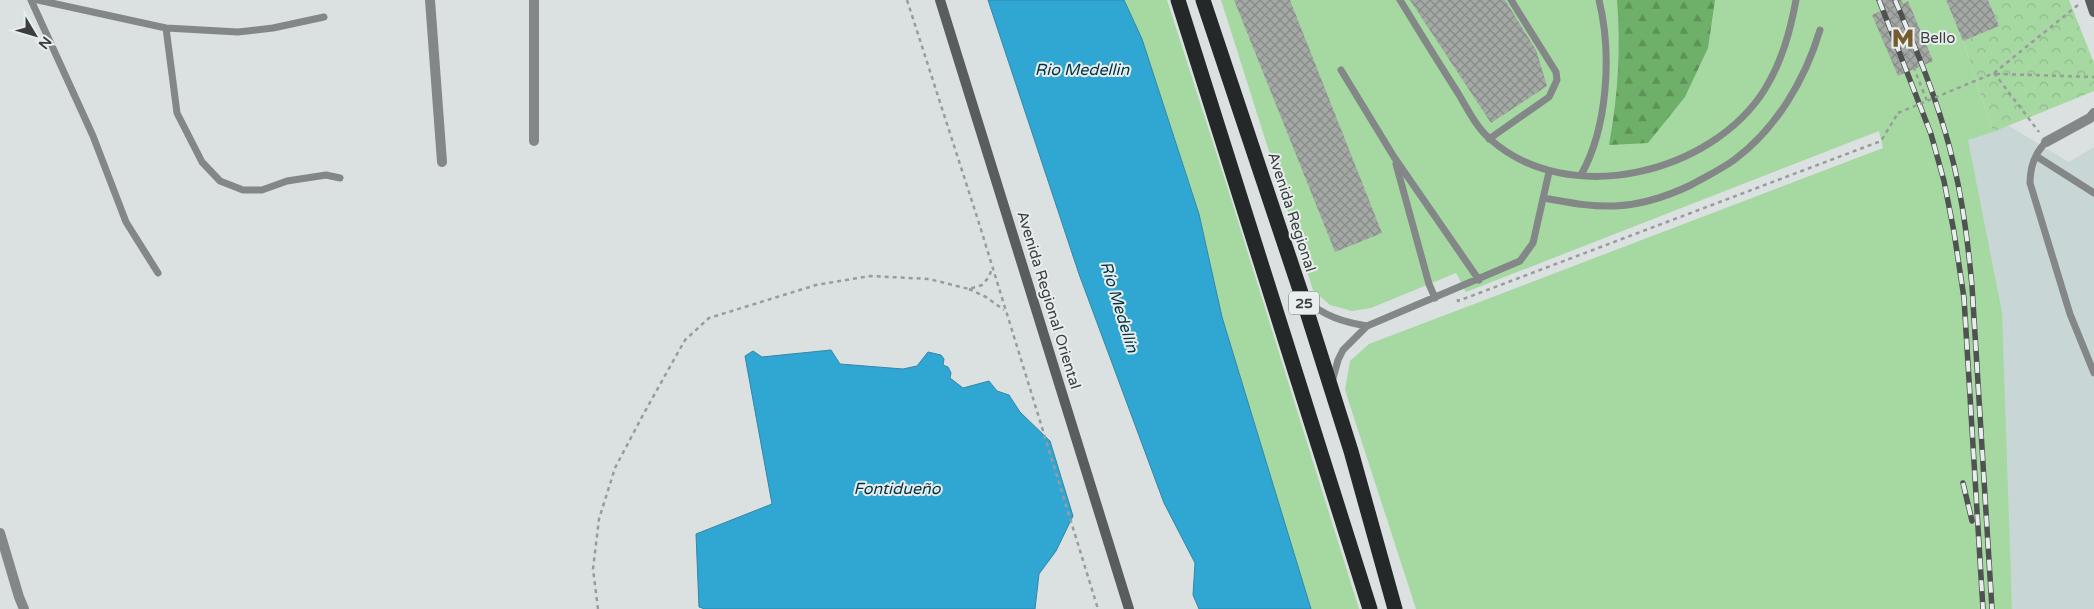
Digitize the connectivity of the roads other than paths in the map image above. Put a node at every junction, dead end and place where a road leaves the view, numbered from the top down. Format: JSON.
{"nodes":[{"id":1,"x":31,"y":0,"type":"edge"},
{"id":2,"x":38,"y":0,"type":"edge"},
{"id":3,"x":430,"y":0,"type":"edge"},
{"id":4,"x":534,"y":0,"type":"edge"},
{"id":5,"x":940,"y":0,"type":"edge"},
{"id":6,"x":1178,"y":0,"type":"edge"},
{"id":7,"x":1203,"y":0,"type":"edge"},
{"id":8,"x":1400,"y":0,"type":"edge"},
{"id":9,"x":1511,"y":0,"type":"edge"},
{"id":10,"x":1599,"y":0,"type":"edge"},
{"id":11,"x":1796,"y":0,"type":"edge"},
{"id":12,"x":2090,"y":0,"type":"edge"},
{"id":13,"x":2094,"y":12,"type":"edge"},
{"id":14,"x":324,"y":17,"type":"dead end"},
{"id":15,"x":166,"y":28,"type":"junction"},
{"id":16,"x":1820,"y":30,"type":"dead end"},
{"id":17,"x":1341,"y":70,"type":"dead end"},
{"id":18,"x":2093,"y":117,"type":"edge"},
{"id":19,"x":1489,"y":139,"type":"junction"},
{"id":20,"x":534,"y":141,"type":"dead end"},
{"id":21,"x":2046,"y":142,"type":"joint"},
{"id":22,"x":2036,"y":156,"type":"junction"},
{"id":23,"x":1394,"y":157,"type":"junction"},
{"id":24,"x":442,"y":162,"type":"dead end"},
{"id":25,"x":1549,"y":172,"type":"junction"},
{"id":26,"x":1581,"y":175,"type":"junction"},
{"id":27,"x":340,"y":178,"type":"dead end"},
{"id":28,"x":2094,"y":193,"type":"edge"},
{"id":29,"x":1543,"y":198,"type":"junction"},
{"id":30,"x":158,"y":273,"type":"dead end"},
{"id":31,"x":1479,"y":280,"type":"junction"},
{"id":32,"x":1302,"y":296,"type":"junction"},
{"id":33,"x":1435,"y":298,"type":"junction"},
{"id":34,"x":1366,"y":326,"type":"junction"},
{"id":35,"x":2094,"y":373,"type":"edge"},
{"id":36,"x":1331,"y":388,"type":"junction"},
{"id":37,"x":0,"y":533,"type":"edge"},
{"id":38,"x":24,"y":609,"type":"edge"},
{"id":39,"x":1129,"y":609,"type":"edge"},
{"id":40,"x":1370,"y":609,"type":"edge"},
{"id":41,"x":1395,"y":609,"type":"edge"}],
"edges":[{"from":1,"to":30,"type":"lane"},
{"from":2,"to":15,"type":"lane"},
{"from":3,"to":24,"type":"street"},
{"from":4,"to":20,"type":"street"},
{"from":5,"to":39,"type":"main road","name":"Avenida Regional Oriental"},
{"from":6,"to":40,"type":"highway","number":"25"},
{"from":7,"to":32,"type":"highway","name":"Avenida Regional","number":"25"},
{"from":8,"to":19,"type":"lane"},
{"from":9,"to":19,"type":"lane"},
{"from":10,"to":26,"type":"lane"},
{"from":11,"to":26,"type":"lane"},
{"from":12,"to":13,"type":"main road"},
{"from":14,"to":15,"type":"lane"},
{"from":15,"to":27,"type":"lane"},
{"from":16,"to":29,"type":"lane"},
{"from":17,"to":23,"type":"lane"},
{"from":18,"to":21,"type":"street"},
{"from":19,"to":25,"type":"lane"},
{"from":21,"to":22,"type":"lane"},
{"from":22,"to":28,"type":"lane"},
{"from":22,"to":35,"type":"lane"},
{"from":23,"to":31,"type":"lane"},
{"from":23,"to":33,"type":"lane"},
{"from":25,"to":26,"type":"lane"},
{"from":25,"to":29,"type":"lane"},
{"from":29,"to":31,"type":"lane"},
{"from":31,"to":33,"type":"lane"},
{"from":32,"to":34,"type":"lane"},
{"from":32,"to":36,"type":"highway","name":"Avenida Regional","number":"25"},
{"from":33,"to":34,"type":"lane"},
{"from":34,"to":36,"type":"lane"},
{"from":36,"to":41,"type":"highway","name":"Avenida Regional","number":"25"},
{"from":37,"to":38,"type":"street"}]}
